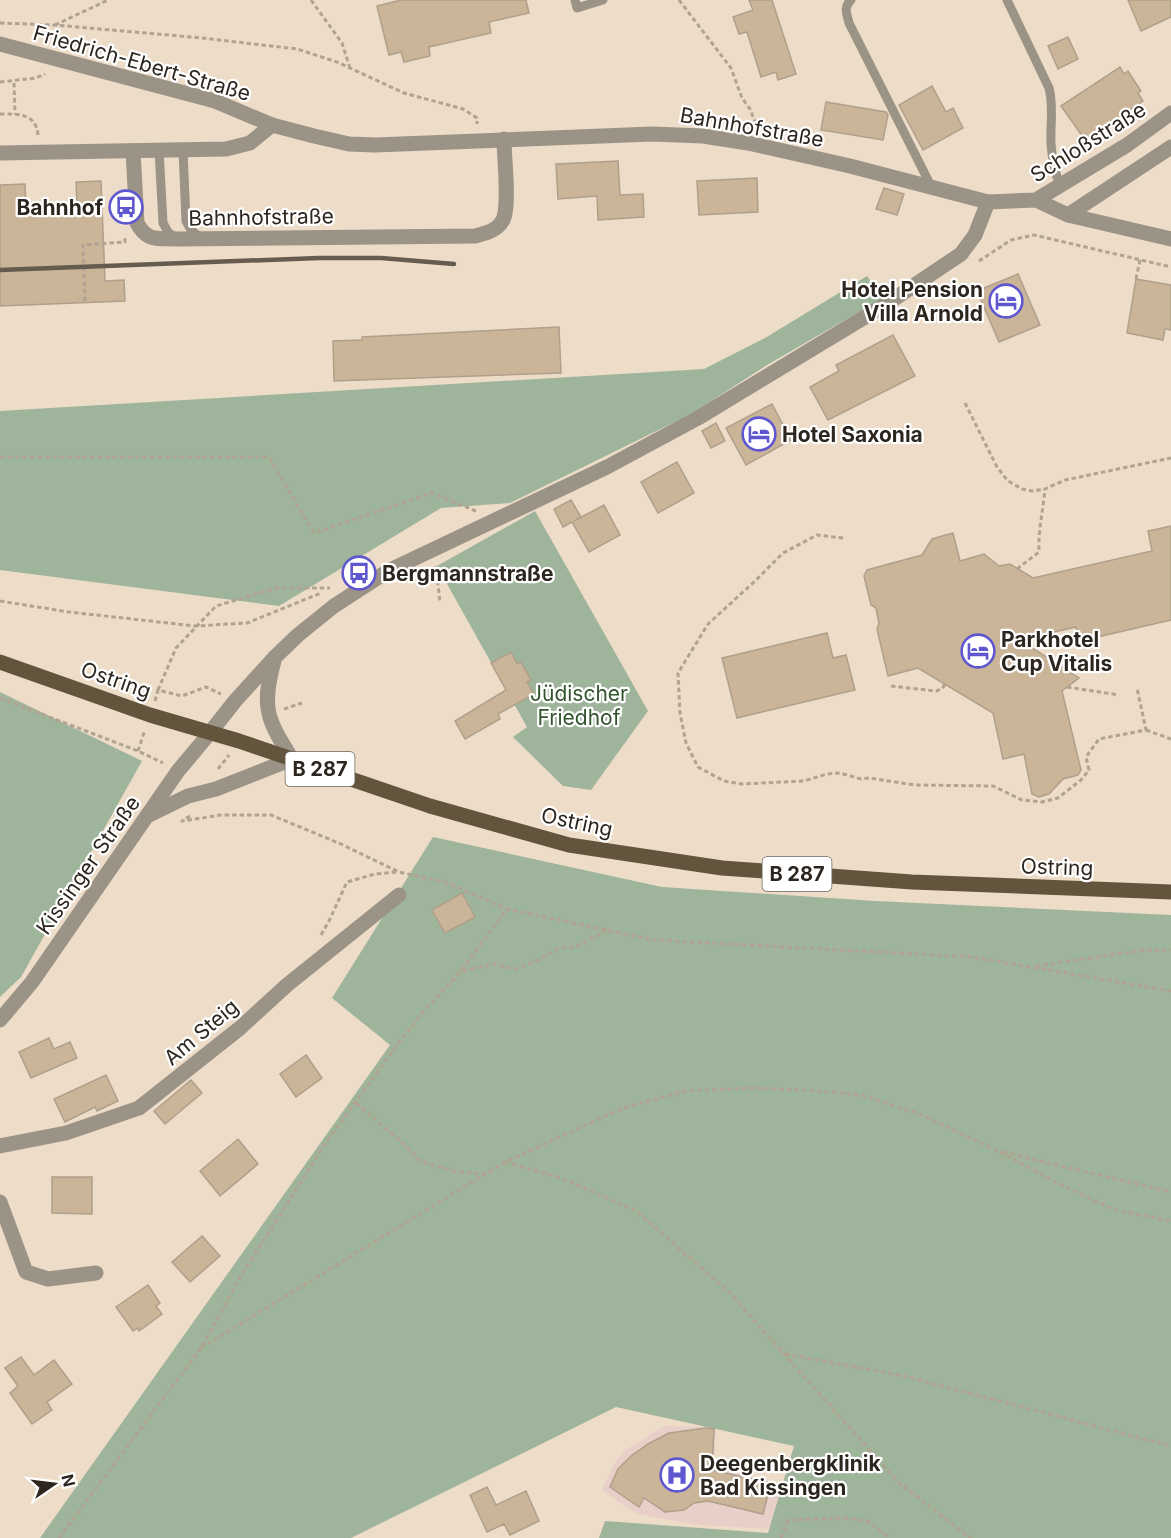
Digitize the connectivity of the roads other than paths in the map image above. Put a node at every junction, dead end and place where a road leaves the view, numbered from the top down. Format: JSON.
{"nodes":[{"id":1,"x":575,"y":0,"type":"edge"},
{"id":2,"x":603,"y":0,"type":"edge"},
{"id":3,"x":851,"y":0,"type":"edge"},
{"id":4,"x":1006,"y":0,"type":"edge"},
{"id":5,"x":0,"y":44,"type":"edge"},
{"id":6,"x":1171,"y":113,"type":"edge"},
{"id":7,"x":272,"y":124,"type":"junction"},
{"id":8,"x":504,"y":135,"type":"junction"},
{"id":9,"x":1171,"y":147,"type":"edge"},
{"id":10,"x":159,"y":150,"type":"junction"},
{"id":11,"x":183,"y":150,"type":"junction"},
{"id":12,"x":134,"y":151,"type":"junction"},
{"id":13,"x":0,"y":153,"type":"edge"},
{"id":14,"x":1060,"y":186,"type":"junction"},
{"id":15,"x":932,"y":188,"type":"junction"},
{"id":16,"x":1036,"y":200,"type":"junction"},
{"id":17,"x":988,"y":202,"type":"junction"},
{"id":18,"x":1068,"y":214,"type":"junction"},
{"id":19,"x":201,"y":238,"type":"junction"},
{"id":20,"x":177,"y":239,"type":"junction"},
{"id":21,"x":1171,"y":239,"type":"edge"},
{"id":22,"x":274,"y":658,"type":"junction"},
{"id":23,"x":0,"y":662,"type":"edge"},
{"id":24,"x":209,"y":734,"type":"junction"},
{"id":25,"x":292,"y":759,"type":"junction"},
{"id":26,"x":149,"y":815,"type":"junction"},
{"id":27,"x":1171,"y":892,"type":"edge"},
{"id":28,"x":399,"y":895,"type":"dead end"},
{"id":29,"x":0,"y":1020,"type":"edge"},
{"id":30,"x":0,"y":1146,"type":"edge"},
{"id":31,"x":0,"y":1202,"type":"edge"},
{"id":32,"x":96,"y":1273,"type":"dead end"}],
"edges":[{"from":1,"to":2,"type":"lane"},
{"from":3,"to":15,"type":"lane"},
{"from":4,"to":14,"type":"lane"},
{"from":5,"to":7,"type":"street","name":"Friedrich-Ebert-Straße"},
{"from":6,"to":14,"type":"street","name":"Schloßstraße"},
{"from":7,"to":8,"type":"street","name":"Bahnhofstraße"},
{"from":7,"to":11,"type":"street"},
{"from":8,"to":15,"type":"street","name":"Bahnhofstraße"},
{"from":8,"to":19,"type":"street","name":"Bahnhofstraße"},
{"from":9,"to":18,"type":"street"},
{"from":10,"to":11,"type":"street"},
{"from":10,"to":12,"type":"street"},
{"from":10,"to":20,"type":"lane"},
{"from":11,"to":19,"type":"lane"},
{"from":12,"to":13,"type":"street"},
{"from":12,"to":20,"type":"street","name":"Bahnhofstraße"},
{"from":14,"to":16,"type":"street","name":"Schloßstraße"},
{"from":15,"to":17,"type":"street","name":"Bahnhofstraße"},
{"from":16,"to":17,"type":"street","name":"Schloßstraße"},
{"from":16,"to":18,"type":"street"},
{"from":17,"to":22,"type":"street"},
{"from":18,"to":21,"type":"street"},
{"from":19,"to":20,"type":"street","name":"Bahnhofstraße"},
{"from":22,"to":24,"type":"street"},
{"from":22,"to":25,"type":"street"},
{"from":23,"to":24,"type":"main road","name":"Ostring","number":"B 287"},
{"from":24,"to":25,"type":"main road","name":"Ostring","number":"B 287"},
{"from":24,"to":26,"type":"street","name":"Kissinger Straße"},
{"from":25,"to":26,"type":"street"},
{"from":25,"to":27,"type":"main road","name":"Ostring","number":"B 287"},
{"from":26,"to":29,"type":"street","name":"Kissinger Straße"},
{"from":28,"to":30,"type":"street","name":"Am Steig"},
{"from":31,"to":32,"type":"street"}]}
